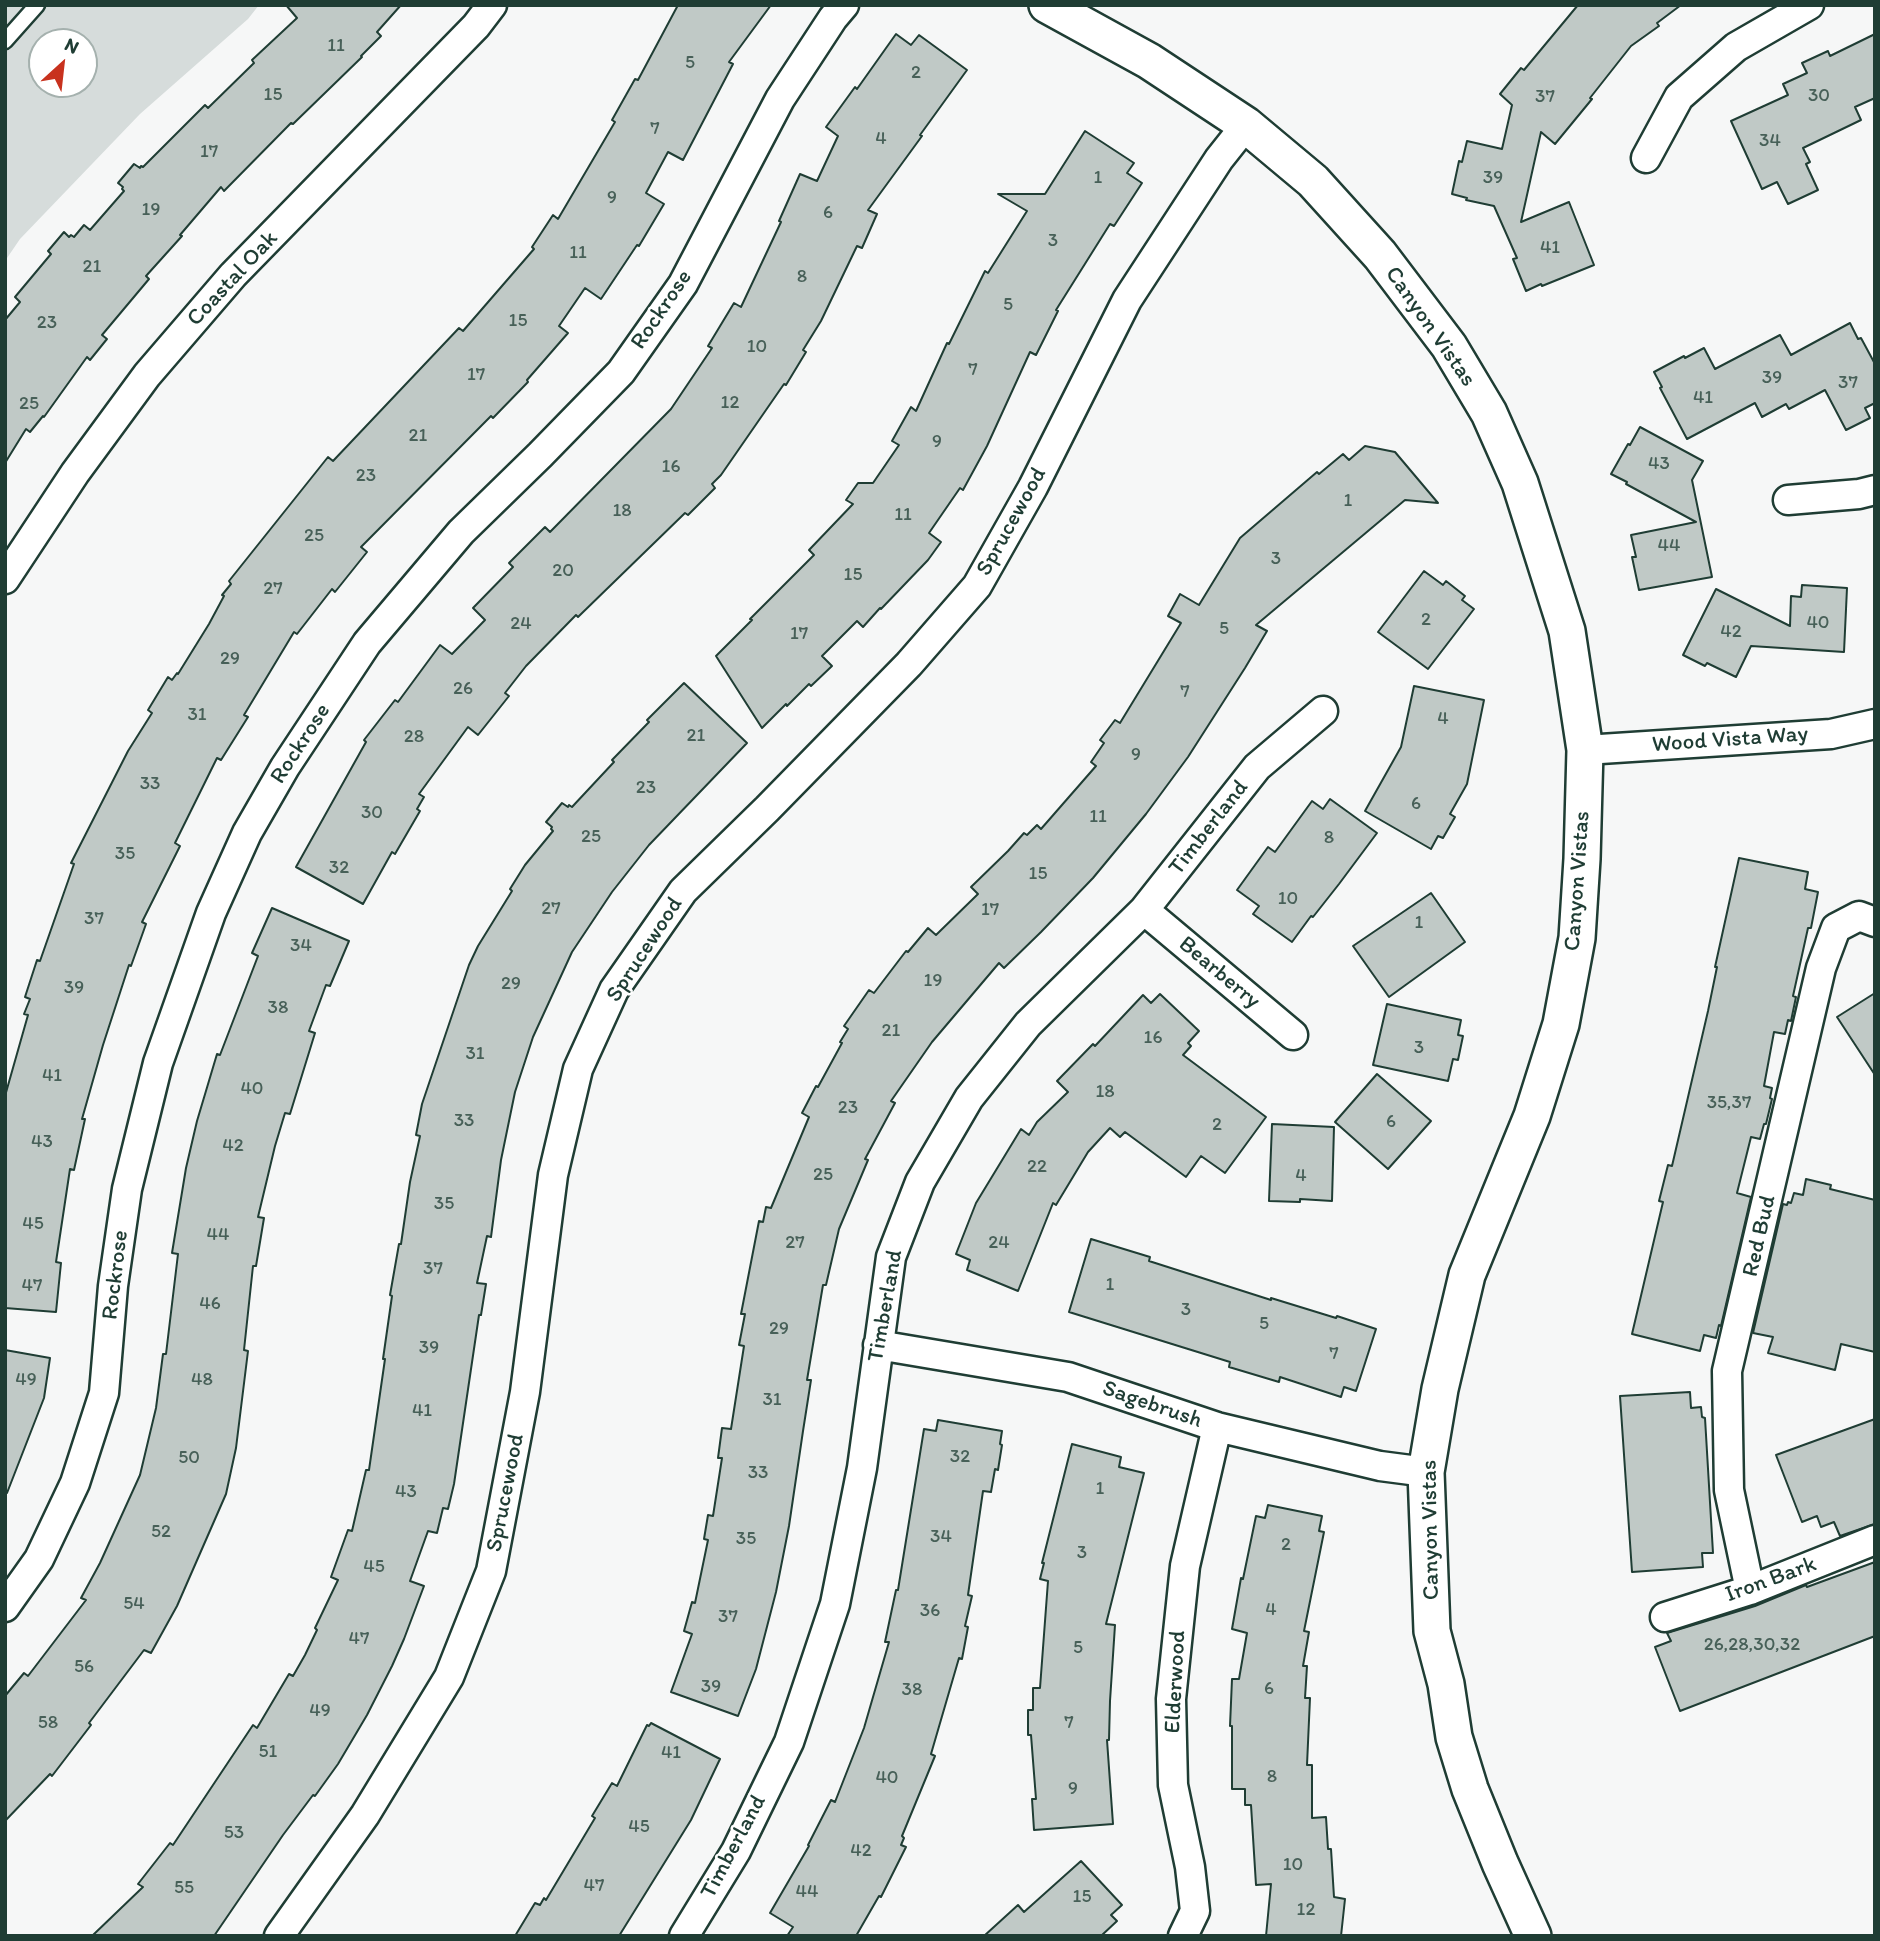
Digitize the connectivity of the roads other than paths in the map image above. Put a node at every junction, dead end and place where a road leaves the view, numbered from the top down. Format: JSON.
{"nodes":[{"id":1,"x":37,"y":5,"type":"edge"},
{"id":2,"x":492,"y":5,"type":"edge"},
{"id":3,"x":844,"y":5,"type":"edge"},
{"id":4,"x":1047,"y":5,"type":"edge"},
{"id":5,"x":1809,"y":5,"type":"edge"},
{"id":6,"x":5,"y":41,"type":"edge"},
{"id":7,"x":1245,"y":125,"type":"junction"},
{"id":8,"x":1646,"y":158,"type":"dead end"},
{"id":9,"x":1875,"y":490,"type":"edge"},
{"id":10,"x":1788,"y":500,"type":"dead end"},
{"id":11,"x":5,"y":579,"type":"edge"},
{"id":12,"x":1323,"y":710,"type":"dead end"},
{"id":13,"x":1875,"y":724,"type":"edge"},
{"id":14,"x":1585,"y":750,"type":"junction"},
{"id":15,"x":1144,"y":910,"type":"junction"},
{"id":16,"x":1875,"y":922,"type":"edge"},
{"id":17,"x":1293,"y":1035,"type":"dead end"},
{"id":18,"x":878,"y":1345,"type":"junction"},
{"id":19,"x":1217,"y":1427,"type":"junction"},
{"id":20,"x":1426,"y":1472,"type":"junction"},
{"id":21,"x":1875,"y":1540,"type":"edge"},
{"id":22,"x":1750,"y":1590,"type":"junction"},
{"id":23,"x":5,"y":1607,"type":"edge"},
{"id":24,"x":1665,"y":1616,"type":"dead end"},
{"id":25,"x":279,"y":1936,"type":"edge"},
{"id":26,"x":684,"y":1936,"type":"edge"},
{"id":27,"x":1184,"y":1936,"type":"edge"},
{"id":28,"x":1533,"y":1936,"type":"edge"}],
"edges":[{"from":1,"to":6,"type":"lane"},
{"from":2,"to":11,"type":"street","name":"Coastal Oak"},
{"from":3,"to":23,"type":"street","name":"Rockrose"},
{"from":4,"to":7,"type":"street","name":"Canyon Vistas"},
{"from":5,"to":8,"type":"street"},
{"from":7,"to":14,"type":"street","name":"Canyon Vistas"},
{"from":7,"to":25,"type":"street","name":"Sprucewood"},
{"from":9,"to":10,"type":"street"},
{"from":12,"to":15,"type":"street","name":"Timberland"},
{"from":13,"to":14,"type":"street","name":"Wood Vista Way"},
{"from":14,"to":20,"type":"street","name":"Canyon Vistas"},
{"from":15,"to":17,"type":"street","name":"Bearberry"},
{"from":15,"to":18,"type":"street","name":"Timberland"},
{"from":16,"to":22,"type":"street","name":"Red Bud"},
{"from":18,"to":19,"type":"street","name":"Sagebrush"},
{"from":18,"to":26,"type":"street","name":"Timberland"},
{"from":19,"to":20,"type":"street","name":"Sagebrush"},
{"from":19,"to":27,"type":"street","name":"Elderwood"},
{"from":20,"to":28,"type":"street","name":"Canyon Vistas"},
{"from":21,"to":22,"type":"street","name":"Iron Bark"},
{"from":22,"to":24,"type":"street","name":"Iron Bark"}]}
